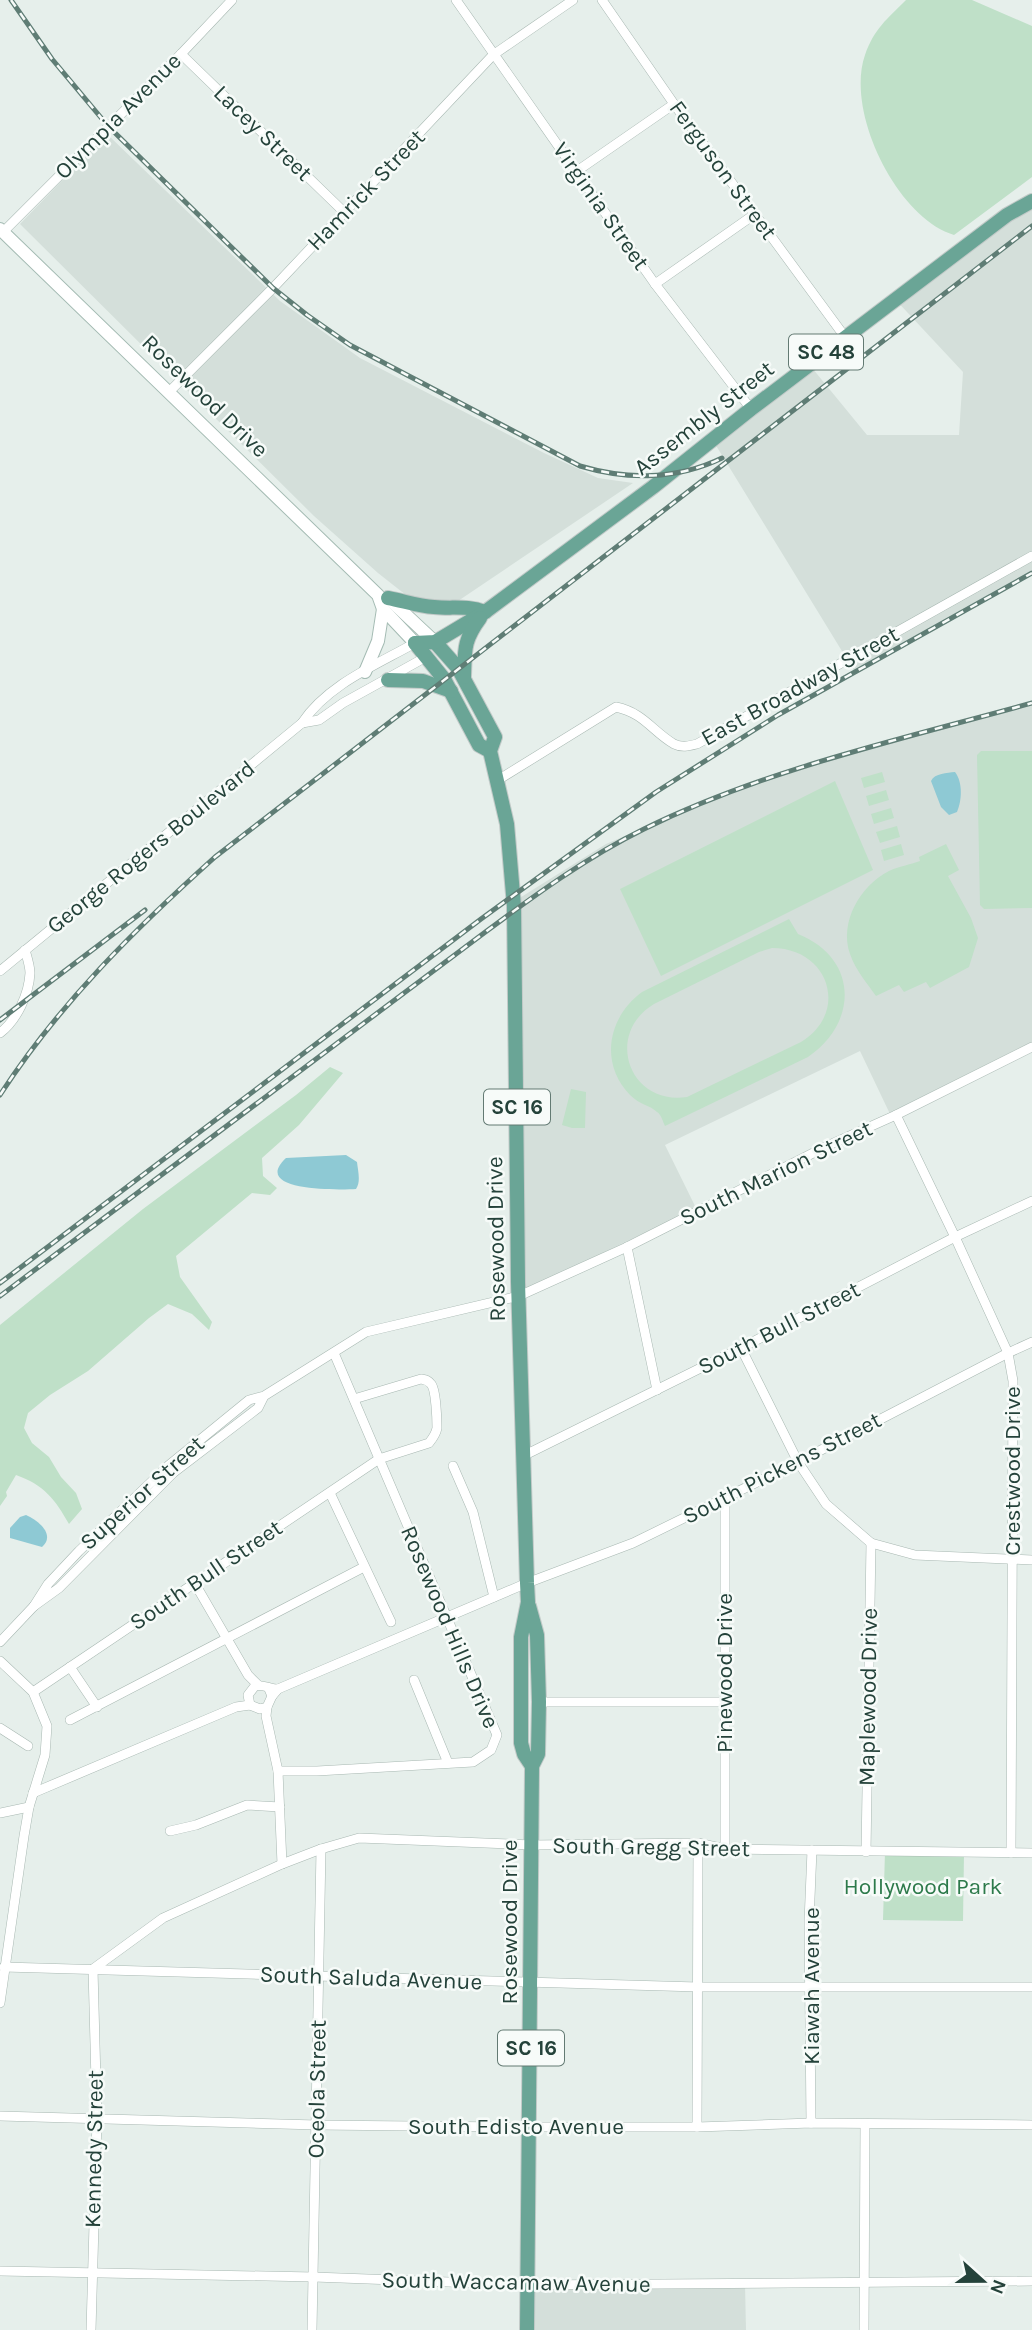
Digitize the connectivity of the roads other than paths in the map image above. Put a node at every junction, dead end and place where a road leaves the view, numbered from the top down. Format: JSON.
{"nodes":[{"id":1,"x":232,"y":0,"type":"edge"},
{"id":2,"x":456,"y":0,"type":"edge"},
{"id":3,"x":573,"y":0,"type":"edge"},
{"id":4,"x":603,"y":0,"type":"edge"},
{"id":5,"x":181,"y":54,"type":"junction"},
{"id":6,"x":493,"y":55,"type":"junction"},
{"id":7,"x":674,"y":104,"type":"junction"},
{"id":8,"x":577,"y":171,"type":"junction"},
{"id":9,"x":1032,"y":201,"type":"edge"},
{"id":10,"x":345,"y":213,"type":"junction"},
{"id":11,"x":755,"y":214,"type":"junction"},
{"id":12,"x":1,"y":231,"type":"edge"},
{"id":13,"x":655,"y":284,"type":"junction"},
{"id":14,"x":845,"y":337,"type":"junction"},
{"id":15,"x":169,"y":392,"type":"junction"},
{"id":16,"x":751,"y":409,"type":"junction"},
{"id":17,"x":1032,"y":556,"type":"edge"},
{"id":18,"x":383,"y":601,"type":"junction"},
{"id":19,"x":485,"y":612,"type":"junction"},
{"id":20,"x":435,"y":642,"type":"junction"},
{"id":21,"x":415,"y":643,"type":"junction"},
{"id":22,"x":426,"y":657,"type":"junction"},
{"id":23,"x":365,"y":672,"type":"junction"},
{"id":24,"x":464,"y":678,"type":"junction"},
{"id":25,"x":388,"y":680,"type":"junction"},
{"id":26,"x":451,"y":691,"type":"junction"},
{"id":27,"x":302,"y":723,"type":"junction"},
{"id":28,"x":489,"y":751,"type":"junction"},
{"id":29,"x":498,"y":780,"type":"junction"},
{"id":30,"x":25,"y":950,"type":"junction"},
{"id":31,"x":0,"y":971,"type":"edge"},
{"id":32,"x":0,"y":1033,"type":"edge"},
{"id":33,"x":1032,"y":1047,"type":"edge"},
{"id":34,"x":897,"y":1115,"type":"junction"},
{"id":35,"x":1032,"y":1201,"type":"edge"},
{"id":36,"x":956,"y":1237,"type":"junction"},
{"id":37,"x":627,"y":1247,"type":"junction"},
{"id":38,"x":519,"y":1296,"type":"junction"},
{"id":39,"x":1032,"y":1342,"type":"edge"},
{"id":40,"x":741,"y":1348,"type":"junction"},
{"id":41,"x":334,"y":1353,"type":"junction"},
{"id":42,"x":1008,"y":1353,"type":"junction"},
{"id":43,"x":657,"y":1390,"type":"junction"},
{"id":44,"x":354,"y":1399,"type":"junction"},
{"id":45,"x":525,"y":1455,"type":"junction"},
{"id":46,"x":379,"y":1459,"type":"junction"},
{"id":47,"x":799,"y":1462,"type":"junction"},
{"id":48,"x":453,"y":1466,"type":"dead end"},
{"id":49,"x":330,"y":1493,"type":"junction"},
{"id":50,"x":725,"y":1497,"type":"junction"},
{"id":51,"x":871,"y":1543,"type":"junction"},
{"id":52,"x":1012,"y":1559,"type":"junction"},
{"id":53,"x":1032,"y":1560,"type":"edge"},
{"id":54,"x":364,"y":1566,"type":"junction"},
{"id":55,"x":194,"y":1582,"type":"junction"},
{"id":56,"x":527,"y":1583,"type":"junction"},
{"id":57,"x":494,"y":1597,"type":"junction"},
{"id":58,"x":528,"y":1602,"type":"junction"},
{"id":59,"x":447,"y":1618,"type":"junction"},
{"id":60,"x":391,"y":1622,"type":"dead end"},
{"id":61,"x":228,"y":1640,"type":"junction"},
{"id":62,"x":0,"y":1642,"type":"edge"},
{"id":63,"x":0,"y":1661,"type":"edge"},
{"id":64,"x":70,"y":1667,"type":"junction"},
{"id":65,"x":414,"y":1680,"type":"dead end"},
{"id":66,"x":252,"y":1691,"type":"junction"},
{"id":67,"x":273,"y":1691,"type":"junction"},
{"id":68,"x":33,"y":1692,"type":"junction"},
{"id":69,"x":539,"y":1702,"type":"junction"},
{"id":70,"x":724,"y":1702,"type":"junction"},
{"id":71,"x":97,"y":1707,"type":"junction"},
{"id":72,"x":264,"y":1711,"type":"junction"},
{"id":73,"x":71,"y":1720,"type":"dead end"},
{"id":74,"x":0,"y":1728,"type":"edge"},
{"id":75,"x":28,"y":1746,"type":"dead end"},
{"id":76,"x":448,"y":1763,"type":"junction"},
{"id":77,"x":532,"y":1766,"type":"junction"},
{"id":78,"x":278,"y":1771,"type":"junction"},
{"id":79,"x":33,"y":1793,"type":"junction"},
{"id":80,"x":29,"y":1807,"type":"junction"},
{"id":81,"x":280,"y":1807,"type":"junction"},
{"id":82,"x":0,"y":1813,"type":"edge"},
{"id":83,"x":170,"y":1831,"type":"dead end"},
{"id":84,"x":698,"y":1843,"type":"junction"},
{"id":85,"x":533,"y":1845,"type":"junction"},
{"id":86,"x":321,"y":1849,"type":"junction"},
{"id":87,"x":725,"y":1849,"type":"junction"},
{"id":88,"x":812,"y":1850,"type":"junction"},
{"id":89,"x":866,"y":1852,"type":"junction"},
{"id":90,"x":1011,"y":1853,"type":"junction"},
{"id":91,"x":1032,"y":1853,"type":"edge"},
{"id":92,"x":282,"y":1864,"type":"junction"},
{"id":93,"x":4,"y":1967,"type":"junction"},
{"id":94,"x":93,"y":1969,"type":"junction"},
{"id":95,"x":319,"y":1976,"type":"junction"},
{"id":96,"x":531,"y":1984,"type":"junction"},
{"id":97,"x":810,"y":1986,"type":"junction"},
{"id":98,"x":698,"y":1987,"type":"junction"},
{"id":99,"x":1032,"y":1987,"type":"edge"},
{"id":100,"x":0,"y":2003,"type":"edge"},
{"id":101,"x":0,"y":2116,"type":"edge"},
{"id":102,"x":97,"y":2119,"type":"junction"},
{"id":103,"x":811,"y":2123,"type":"junction"},
{"id":104,"x":864,"y":2124,"type":"junction"},
{"id":105,"x":317,"y":2125,"type":"junction"},
{"id":106,"x":1032,"y":2125,"type":"edge"},
{"id":107,"x":530,"y":2127,"type":"junction"},
{"id":108,"x":697,"y":2127,"type":"junction"},
{"id":109,"x":0,"y":2271,"type":"edge"},
{"id":110,"x":92,"y":2272,"type":"junction"},
{"id":111,"x":314,"y":2277,"type":"junction"},
{"id":112,"x":1032,"y":2281,"type":"edge"},
{"id":113,"x":864,"y":2283,"type":"junction"},
{"id":114,"x":527,"y":2285,"type":"junction"},
{"id":115,"x":91,"y":2330,"type":"edge"},
{"id":116,"x":312,"y":2330,"type":"edge"},
{"id":117,"x":527,"y":2330,"type":"edge"},
{"id":118,"x":864,"y":2330,"type":"edge"}],
"edges":[{"from":1,"to":5,"type":"street","name":"Olympia Avenue"},
{"from":2,"to":6,"type":"street","name":"Virginia Street"},
{"from":3,"to":6,"type":"street","name":"Hamrick Street"},
{"from":4,"to":7,"type":"street","name":"Ferguson Street"},
{"from":5,"to":10,"type":"street","name":"Lacey Street"},
{"from":5,"to":12,"type":"street","name":"Olympia Avenue"},
{"from":6,"to":8,"type":"street","name":"Virginia Street"},
{"from":6,"to":10,"type":"street","name":"Hamrick Street"},
{"from":7,"to":8,"type":"street"},
{"from":7,"to":11,"type":"street","name":"Ferguson Street"},
{"from":8,"to":13,"type":"street","name":"Virginia Street"},
{"from":9,"to":14,"type":"main road","name":"Assembly Street","number":"SC 48"},
{"from":10,"to":15,"type":"street","name":"Hamrick Street"},
{"from":11,"to":13,"type":"street"},
{"from":11,"to":14,"type":"street","name":"Ferguson Street"},
{"from":12,"to":15,"type":"main road","name":"Rosewood Drive"},
{"from":13,"to":16,"type":"street","name":"Virginia Street"},
{"from":14,"to":16,"type":"main road","name":"Assembly Street","number":"SC 48"},
{"from":15,"to":18,"type":"main road","name":"Rosewood Drive"},
{"from":16,"to":19,"type":"main road","name":"Assembly Street","number":"SC 48"},
{"from":17,"to":29,"type":"street","name":"East Broadway Street"},
{"from":18,"to":19,"type":"main road"},
{"from":18,"to":20,"type":"main road","name":"Rosewood Drive","number":"SC 16"},
{"from":18,"to":21,"type":"main road","name":"Rosewood Drive"},
{"from":18,"to":23,"type":"main road"},
{"from":19,"to":20,"type":"main road","name":"Assembly Street","number":"SC 48"},
{"from":19,"to":24,"type":"main road"},
{"from":20,"to":21,"type":"main road","name":"Assembly Street"},
{"from":20,"to":22,"type":"main road","name":"Assembly Street"},
{"from":20,"to":24,"type":"main road","name":"Rosewood Drive","number":"SC 16"},
{"from":21,"to":22,"type":"main road","name":"Rosewood Drive"},
{"from":21,"to":23,"type":"street","name":"George Rogers Boulevard"},
{"from":22,"to":25,"type":"street","name":"George Rogers Boulevard"},
{"from":22,"to":26,"type":"main road","name":"Rosewood Drive","number":"SC 16"},
{"from":23,"to":27,"type":"street","name":"George Rogers Boulevard"},
{"from":24,"to":28,"type":"main road","name":"Rosewood Drive","number":"SC 16"},
{"from":25,"to":26,"type":"main road"},
{"from":25,"to":27,"type":"street","name":"George Rogers Boulevard"},
{"from":26,"to":28,"type":"main road","name":"Rosewood Drive","number":"SC 16"},
{"from":27,"to":30,"type":"street","name":"George Rogers Boulevard"},
{"from":28,"to":29,"type":"main road","name":"Rosewood Drive","number":"SC 16"},
{"from":29,"to":38,"type":"main road","name":"Rosewood Drive","number":"SC 16"},
{"from":30,"to":31,"type":"street","name":"George Rogers Boulevard"},
{"from":30,"to":32,"type":"street"},
{"from":33,"to":34,"type":"street","name":"South Marion Street"},
{"from":34,"to":36,"type":"street","name":"Crestwood Drive"},
{"from":34,"to":37,"type":"street","name":"South Marion Street"},
{"from":35,"to":36,"type":"street","name":"South Bull Street"},
{"from":36,"to":40,"type":"street","name":"South Bull Street"},
{"from":36,"to":42,"type":"street","name":"Crestwood Drive"},
{"from":37,"to":38,"type":"street","name":"South Marion Street"},
{"from":37,"to":43,"type":"street"},
{"from":38,"to":41,"type":"street","name":"Superior Street"},
{"from":38,"to":45,"type":"main road","name":"Rosewood Drive","number":"SC 16"},
{"from":39,"to":42,"type":"street","name":"South Pickens Street"},
{"from":40,"to":43,"type":"street","name":"South Bull Street"},
{"from":40,"to":47,"type":"street"},
{"from":41,"to":44,"type":"street","name":"Rosewood Hills Drive"},
{"from":41,"to":62,"type":"street","name":"Superior Street"},
{"from":42,"to":47,"type":"street","name":"South Pickens Street"},
{"from":42,"to":52,"type":"street","name":"Crestwood Drive"},
{"from":43,"to":45,"type":"street","name":"South Bull Street"},
{"from":44,"to":46,"type":"street","name":"Rosewood Hills Drive"},
{"from":44,"to":46,"type":"street"},
{"from":45,"to":56,"type":"main road","name":"Rosewood Drive","number":"SC 16"},
{"from":46,"to":49,"type":"street","name":"South Bull Street"},
{"from":46,"to":59,"type":"street","name":"Rosewood Hills Drive"},
{"from":47,"to":50,"type":"street","name":"South Pickens Street"},
{"from":47,"to":51,"type":"street"},
{"from":48,"to":57,"type":"street"},
{"from":49,"to":54,"type":"street"},
{"from":49,"to":55,"type":"street","name":"South Bull Street"},
{"from":50,"to":56,"type":"street","name":"South Pickens Street"},
{"from":50,"to":70,"type":"street","name":"Pinewood Drive"},
{"from":51,"to":52,"type":"street"},
{"from":51,"to":89,"type":"street","name":"Maplewood Drive"},
{"from":52,"to":53,"type":"street"},
{"from":52,"to":90,"type":"street","name":"Crestwood Drive"},
{"from":54,"to":60,"type":"street"},
{"from":54,"to":61,"type":"street"},
{"from":55,"to":61,"type":"street"},
{"from":55,"to":64,"type":"street","name":"South Bull Street"},
{"from":56,"to":57,"type":"street"},
{"from":56,"to":58,"type":"main road","name":"Rosewood Drive","number":"SC 16"},
{"from":57,"to":59,"type":"street"},
{"from":58,"to":69,"type":"main road","name":"Rosewood Drive","number":"SC 16"},
{"from":58,"to":77,"type":"main road","name":"Rosewood Drive","number":"SC 16"},
{"from":59,"to":67,"type":"street"},
{"from":59,"to":76,"type":"street","name":"Rosewood Hills Drive"},
{"from":61,"to":66,"type":"street"},
{"from":61,"to":71,"type":"street"},
{"from":63,"to":68,"type":"street"},
{"from":64,"to":68,"type":"street","name":"South Bull Street"},
{"from":64,"to":71,"type":"street"},
{"from":65,"to":76,"type":"street"},
{"from":66,"to":67,"type":"street"},
{"from":66,"to":72,"type":"street"},
{"from":66,"to":79,"type":"street"},
{"from":67,"to":72,"type":"street"},
{"from":68,"to":79,"type":"street"},
{"from":69,"to":70,"type":"street"},
{"from":69,"to":77,"type":"main road","name":"Rosewood Drive","number":"SC 16"},
{"from":70,"to":87,"type":"street","name":"Pinewood Drive"},
{"from":71,"to":73,"type":"street"},
{"from":72,"to":78,"type":"street"},
{"from":74,"to":75,"type":"street"},
{"from":76,"to":78,"type":"street","name":"Rosewood Hills Drive"},
{"from":77,"to":85,"type":"main road","name":"Rosewood Drive","number":"SC 16"},
{"from":78,"to":81,"type":"street"},
{"from":79,"to":80,"type":"street"},
{"from":80,"to":82,"type":"street"},
{"from":80,"to":93,"type":"street"},
{"from":81,"to":83,"type":"street"},
{"from":81,"to":92,"type":"street"},
{"from":84,"to":85,"type":"street","name":"South Gregg Street"},
{"from":84,"to":87,"type":"street","name":"South Gregg Street"},
{"from":84,"to":98,"type":"street"},
{"from":85,"to":86,"type":"street","name":"South Gregg Street"},
{"from":85,"to":96,"type":"main road","name":"Rosewood Drive","number":"SC 16"},
{"from":86,"to":92,"type":"street","name":"South Gregg Street"},
{"from":86,"to":95,"type":"street","name":"Oceola Street"},
{"from":87,"to":88,"type":"street","name":"South Gregg Street"},
{"from":88,"to":89,"type":"street","name":"South Gregg Street"},
{"from":88,"to":97,"type":"street","name":"Kiawah Avenue"},
{"from":89,"to":90,"type":"street","name":"South Gregg Street"},
{"from":90,"to":91,"type":"street","name":"South Gregg Street"},
{"from":92,"to":94,"type":"street","name":"South Gregg Street"},
{"from":93,"to":94,"type":"street","name":"South Saluda Avenue"},
{"from":93,"to":100,"type":"street"},
{"from":94,"to":95,"type":"street","name":"South Saluda Avenue"},
{"from":94,"to":102,"type":"street","name":"Kennedy Street"},
{"from":95,"to":96,"type":"street","name":"South Saluda Avenue"},
{"from":95,"to":105,"type":"street","name":"Oceola Street"},
{"from":96,"to":98,"type":"street","name":"South Saluda Avenue"},
{"from":96,"to":107,"type":"main road","name":"Rosewood Drive","number":"SC 16"},
{"from":97,"to":98,"type":"street","name":"South Saluda Avenue"},
{"from":97,"to":99,"type":"street","name":"South Saluda Avenue"},
{"from":97,"to":103,"type":"street","name":"Kiawah Avenue"},
{"from":98,"to":108,"type":"street"},
{"from":101,"to":102,"type":"street","name":"South Edisto Avenue"},
{"from":102,"to":105,"type":"street","name":"South Edisto Avenue"},
{"from":102,"to":110,"type":"street","name":"Kennedy Street"},
{"from":103,"to":104,"type":"street","name":"South Edisto Avenue"},
{"from":103,"to":108,"type":"street","name":"South Edisto Avenue"},
{"from":104,"to":106,"type":"street","name":"South Edisto Avenue"},
{"from":104,"to":113,"type":"street"},
{"from":105,"to":107,"type":"street","name":"South Edisto Avenue"},
{"from":105,"to":111,"type":"street","name":"Oceola Street"},
{"from":107,"to":108,"type":"street","name":"South Edisto Avenue"},
{"from":107,"to":114,"type":"main road","name":"Rosewood Drive","number":"SC 16"},
{"from":109,"to":110,"type":"street","name":"South Waccamaw Avenue"},
{"from":110,"to":111,"type":"street","name":"South Waccamaw Avenue"},
{"from":110,"to":115,"type":"street","name":"Kennedy Street"},
{"from":111,"to":114,"type":"street","name":"South Waccamaw Avenue"},
{"from":111,"to":116,"type":"street","name":"Oceola Street"},
{"from":112,"to":113,"type":"street","name":"South Waccamaw Avenue"},
{"from":113,"to":114,"type":"street","name":"South Waccamaw Avenue"},
{"from":113,"to":118,"type":"street"},
{"from":114,"to":117,"type":"main road","name":"Rosewood Drive","number":"SC 16"}]}
